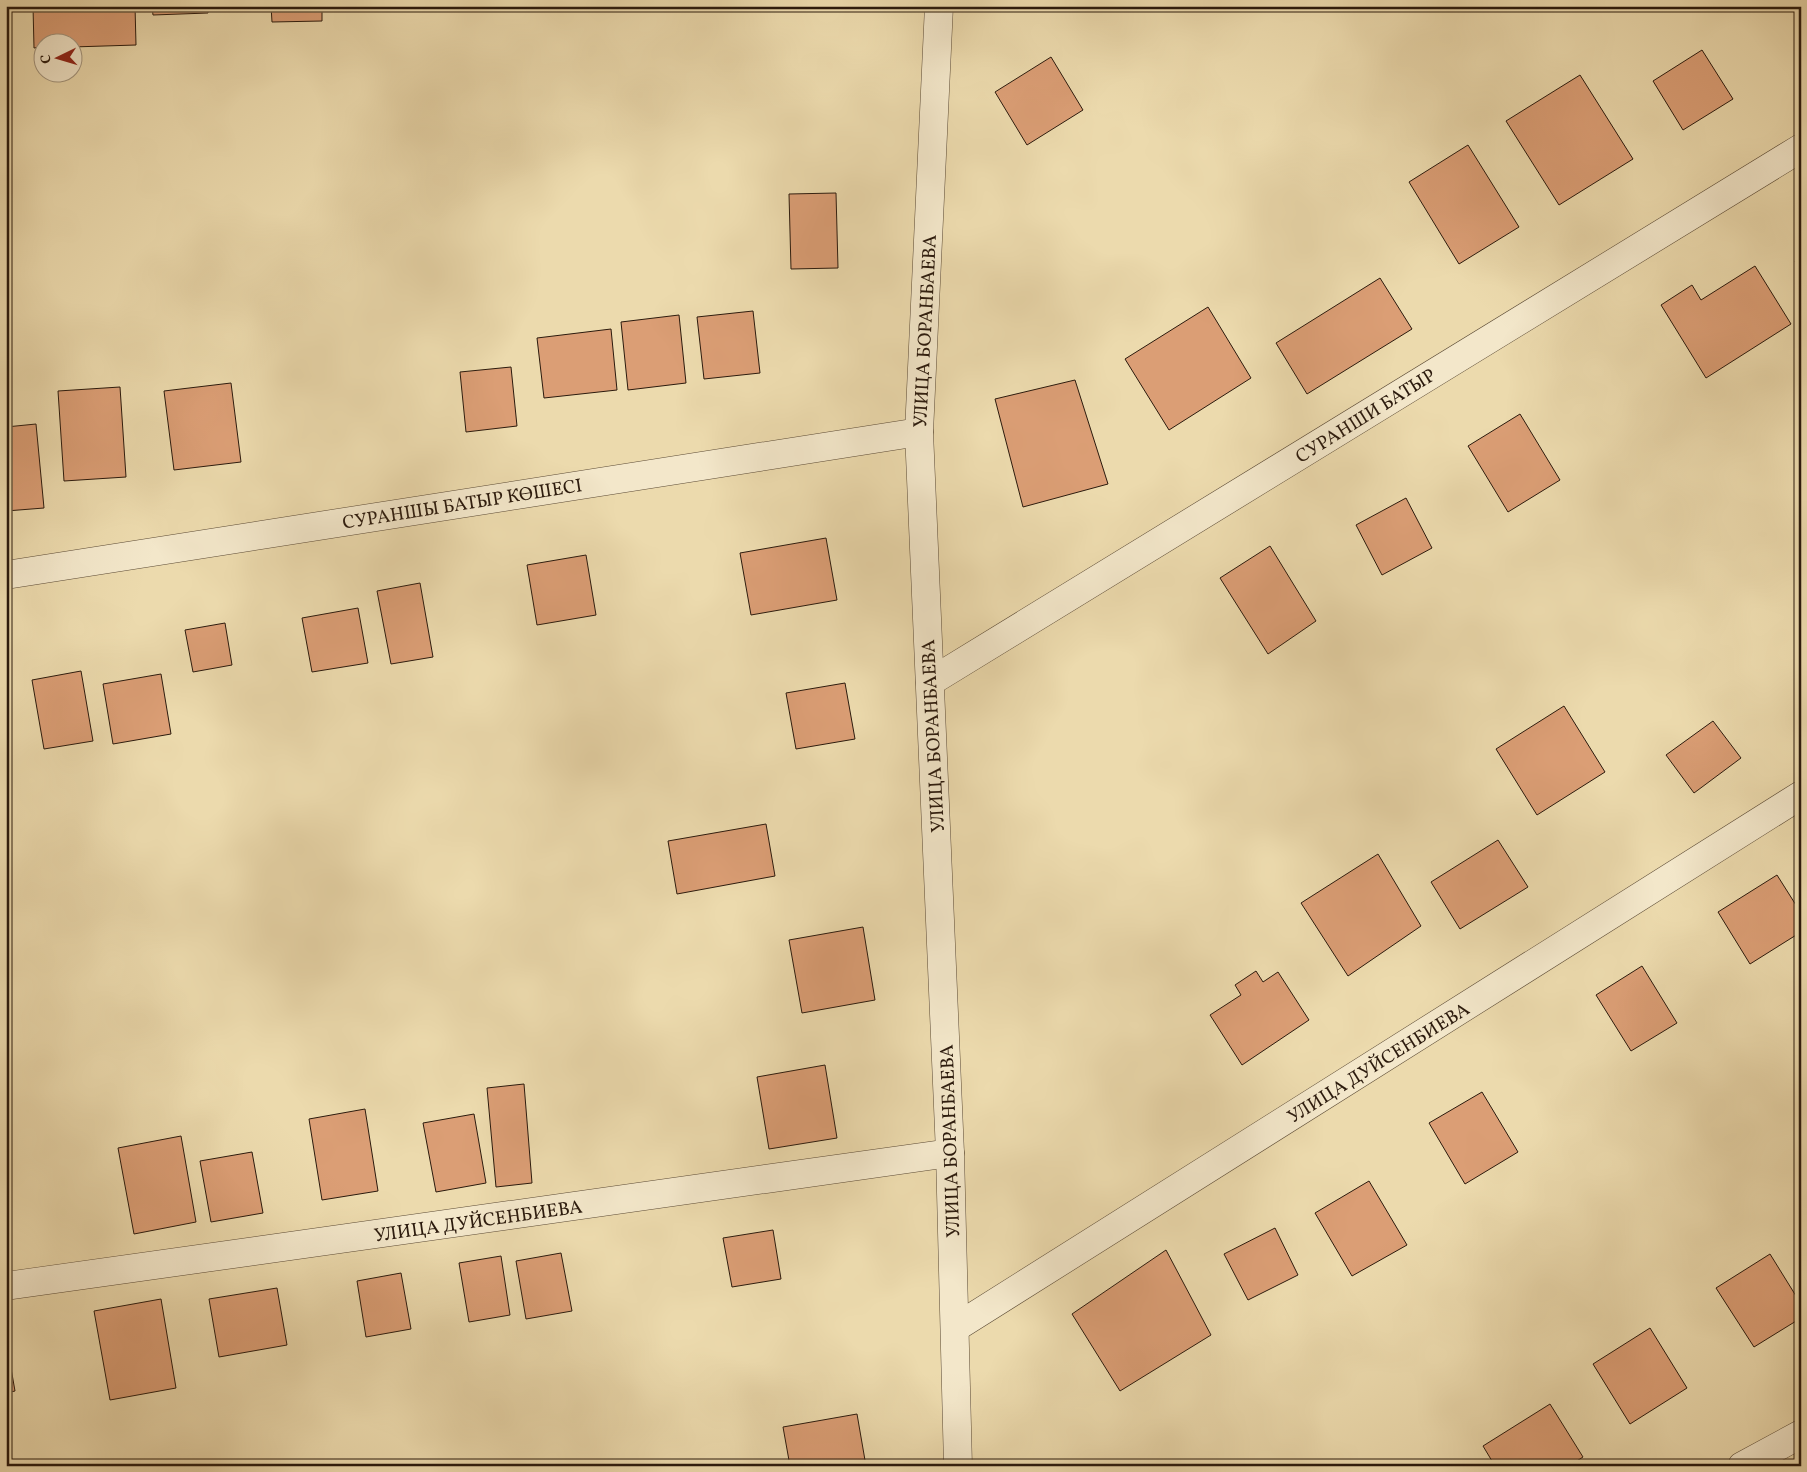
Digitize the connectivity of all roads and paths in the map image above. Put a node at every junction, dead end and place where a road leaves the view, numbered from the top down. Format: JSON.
{"nodes":[{"id":1,"x":939,"y":6,"type":"edge"},
{"id":2,"x":1801,"y":148,"type":"edge"},
{"id":3,"x":918,"y":432,"type":"junction"},
{"id":4,"x":6,"y":575,"type":"edge"},
{"id":5,"x":930,"y":682,"type":"junction"},
{"id":6,"x":1801,"y":795,"type":"edge"},
{"id":7,"x":950,"y":1153,"type":"junction"},
{"id":8,"x":6,"y":1286,"type":"edge"},
{"id":9,"x":955,"y":1328,"type":"junction"},
{"id":10,"x":1801,"y":1434,"type":"edge"},
{"id":11,"x":958,"y":1466,"type":"edge"},
{"id":12,"x":1742,"y":1466,"type":"edge"}],
"edges":[{"from":1,"to":3,"type":"street","name":"УЛИЦА БОРАНБАЕВА"},
{"from":2,"to":5,"type":"street","name":"СУРАНШИ БАТЫР"},
{"from":3,"to":4,"type":"street","name":"СУРАНШЫ БАТЫР КӨШЕСІ"},
{"from":3,"to":5,"type":"street","name":"УЛИЦА БОРАНБАЕВА"},
{"from":5,"to":7,"type":"street","name":"УЛИЦА БОРАНБАЕВА"},
{"from":6,"to":9,"type":"street","name":"УЛИЦА ДУЙСЕНБИЕВА"},
{"from":7,"to":8,"type":"street","name":"УЛИЦА ДУЙСЕНБИЕВА"},
{"from":7,"to":9,"type":"street","name":"УЛИЦА БОРАНБАЕВА"},
{"from":9,"to":11,"type":"street","name":"УЛИЦА БОРАНБАЕВА"},
{"from":10,"to":12,"type":"street"}]}
